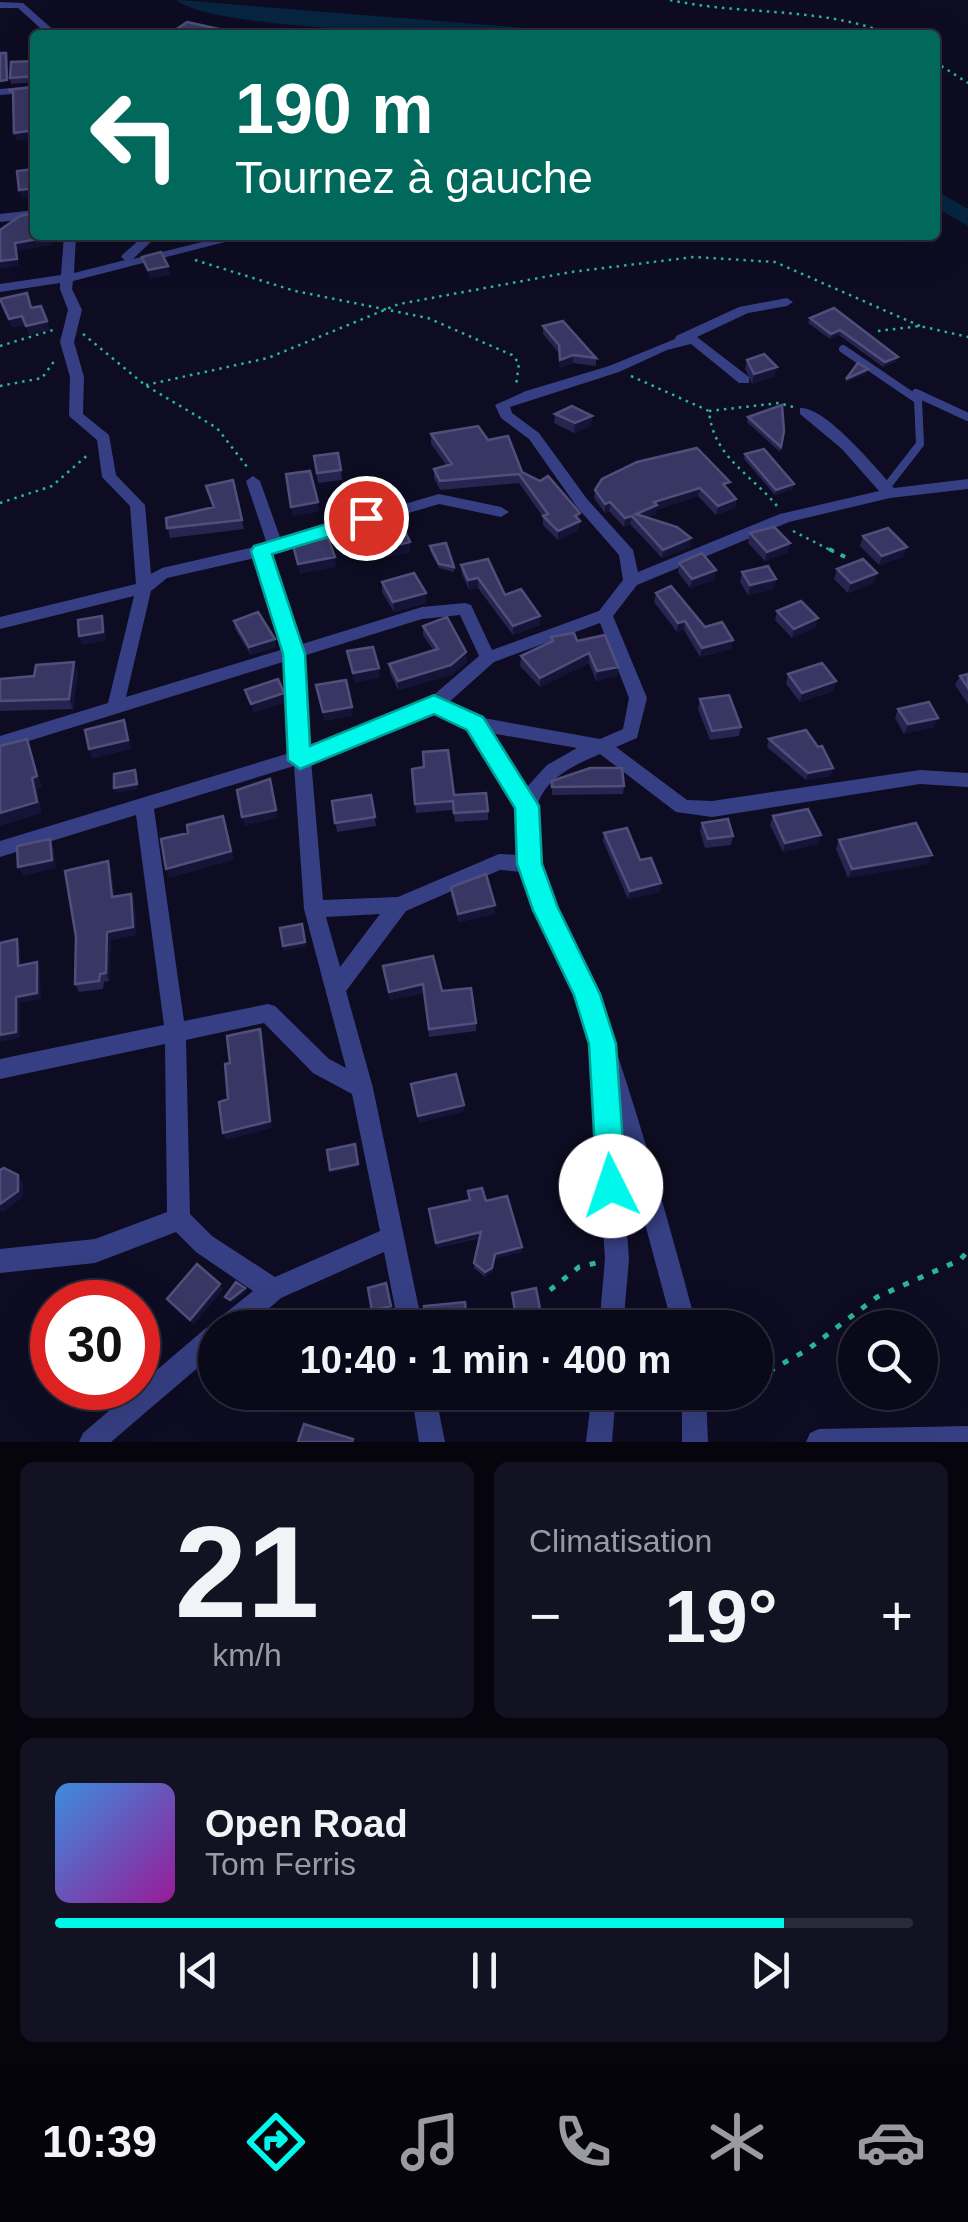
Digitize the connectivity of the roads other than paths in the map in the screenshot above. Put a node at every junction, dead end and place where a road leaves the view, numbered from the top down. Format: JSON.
{"nodes":[{"id":1,"x":0,"y":6,"type":"edge"},
{"id":2,"x":48,"y":30,"type":"edge"},
{"id":3,"x":30,"y":89,"type":"edge"},
{"id":4,"x":0,"y":92,"type":"edge"},
{"id":5,"x":30,"y":215,"type":"edge"},
{"id":6,"x":0,"y":218,"type":"edge"},
{"id":7,"x":70,"y":240,"type":"edge"},
{"id":8,"x":147,"y":240,"type":"edge"},
{"id":9,"x":220,"y":240,"type":"edge"},
{"id":10,"x":113,"y":265,"type":"junction"},
{"id":11,"x":68,"y":278,"type":"junction"},
{"id":12,"x":0,"y":288,"type":"edge"},
{"id":13,"x":788,"y":302,"type":"dead end"},
{"id":14,"x":676,"y":341,"type":"junction"},
{"id":15,"x":843,"y":349,"type":"dead end"},
{"id":16,"x":744,"y":380,"type":"dead end"},
{"id":17,"x":912,"y":392,"type":"junction"},
{"id":18,"x":805,"y":411,"type":"road end"},
{"id":19,"x":968,"y":416,"type":"edge"},
{"id":20,"x":253,"y":480,"type":"road end"},
{"id":21,"x":968,"y":484,"type":"edge"},
{"id":22,"x":888,"y":491,"type":"junction"},
{"id":23,"x":501,"y":512,"type":"dead end"},
{"id":24,"x":268,"y":549,"type":"junction"},
{"id":25,"x":631,"y":581,"type":"junction"},
{"id":26,"x":144,"y":588,"type":"junction"},
{"id":27,"x":604,"y":616,"type":"junction"},
{"id":28,"x":0,"y":623,"type":"edge"},
{"id":29,"x":294,"y":654,"type":"junction"},
{"id":30,"x":488,"y":658,"type":"junction"},
{"id":31,"x":116,"y":704,"type":"junction"},
{"id":32,"x":434,"y":704,"type":"junction"},
{"id":33,"x":475,"y":723,"type":"junction"},
{"id":34,"x":0,"y":743,"type":"edge"},
{"id":35,"x":602,"y":746,"type":"junction"},
{"id":36,"x":300,"y":760,"type":"junction"},
{"id":37,"x":968,"y":780,"type":"edge"},
{"id":38,"x":527,"y":806,"type":"junction"},
{"id":39,"x":144,"y":807,"type":"junction"},
{"id":40,"x":0,"y":849,"type":"edge"},
{"id":41,"x":530,"y":864,"type":"junction"},
{"id":42,"x":400,"y":905,"type":"junction"},
{"id":43,"x":314,"y":909,"type":"junction"},
{"id":44,"x":336,"y":987,"type":"junction"},
{"id":45,"x":175,"y":1031,"type":"junction"},
{"id":46,"x":602,"y":1044,"type":"junction"},
{"id":47,"x":0,"y":1069,"type":"edge"},
{"id":48,"x":362,"y":1088,"type":"junction"},
{"id":49,"x":179,"y":1219,"type":"junction"},
{"id":50,"x":394,"y":1236,"type":"junction"},
{"id":51,"x":0,"y":1261,"type":"edge"},
{"id":52,"x":274,"y":1290,"type":"junction"},
{"id":53,"x":249,"y":1310,"type":"edge"},
{"id":54,"x":408,"y":1310,"type":"edge"},
{"id":55,"x":612,"y":1310,"type":"edge"},
{"id":56,"x":680,"y":1310,"type":"edge"},
{"id":57,"x":198,"y":1352,"type":"edge"},
{"id":58,"x":426,"y":1410,"type":"edge"},
{"id":59,"x":602,"y":1410,"type":"edge"},
{"id":60,"x":694,"y":1410,"type":"edge"},
{"id":61,"x":968,"y":1440,"type":"edge"},
{"id":62,"x":92,"y":1442,"type":"edge"},
{"id":63,"x":432,"y":1442,"type":"edge"},
{"id":64,"x":599,"y":1442,"type":"edge"},
{"id":65,"x":694,"y":1442,"type":"edge"},
{"id":66,"x":819,"y":1442,"type":"edge"}],
"edges":[{"from":1,"to":2,"type":"street"},
{"from":3,"to":4,"type":"street"},
{"from":5,"to":6,"type":"street"},
{"from":7,"to":11,"type":"street"},
{"from":8,"to":10,"type":"street"},
{"from":9,"to":10,"type":"street"},
{"from":10,"to":11,"type":"street"},
{"from":11,"to":12,"type":"street"},
{"from":11,"to":26,"type":"street"},
{"from":13,"to":14,"type":"street"},
{"from":14,"to":16,"type":"street"},
{"from":14,"to":25,"type":"street"},
{"from":15,"to":17,"type":"lane"},
{"from":17,"to":19,"type":"lane"},
{"from":17,"to":22,"type":"lane"},
{"from":18,"to":22,"type":"street"},
{"from":20,"to":24,"type":"street"},
{"from":21,"to":22,"type":"street"},
{"from":22,"to":25,"type":"street"},
{"from":23,"to":24,"type":"street"},
{"from":24,"to":26,"type":"street"},
{"from":24,"to":29,"type":"street"},
{"from":25,"to":27,"type":"street"},
{"from":26,"to":28,"type":"street"},
{"from":26,"to":31,"type":"street"},
{"from":27,"to":30,"type":"street"},
{"from":27,"to":35,"type":"street"},
{"from":29,"to":30,"type":"street"},
{"from":29,"to":31,"type":"street"},
{"from":29,"to":36,"type":"street"},
{"from":30,"to":32,"type":"street"},
{"from":31,"to":34,"type":"street"},
{"from":32,"to":33,"type":"street"},
{"from":32,"to":36,"type":"street"},
{"from":33,"to":35,"type":"street"},
{"from":33,"to":38,"type":"street"},
{"from":35,"to":37,"type":"street"},
{"from":35,"to":38,"type":"street"},
{"from":36,"to":39,"type":"street"},
{"from":36,"to":43,"type":"street"},
{"from":38,"to":41,"type":"street"},
{"from":39,"to":40,"type":"street"},
{"from":39,"to":45,"type":"street"},
{"from":41,"to":42,"type":"street"},
{"from":41,"to":46,"type":"street"},
{"from":42,"to":43,"type":"street"},
{"from":42,"to":44,"type":"street"},
{"from":43,"to":44,"type":"street"},
{"from":44,"to":48,"type":"street"},
{"from":45,"to":47,"type":"street"},
{"from":45,"to":48,"type":"street"},
{"from":45,"to":49,"type":"street"},
{"from":46,"to":55,"type":"street"},
{"from":46,"to":56,"type":"street"},
{"from":48,"to":50,"type":"street"},
{"from":49,"to":51,"type":"street"},
{"from":49,"to":52,"type":"street"},
{"from":50,"to":52,"type":"street"},
{"from":50,"to":54,"type":"street"},
{"from":52,"to":53,"type":"street"},
{"from":57,"to":62,"type":"street"},
{"from":58,"to":63,"type":"street"},
{"from":59,"to":64,"type":"street"},
{"from":60,"to":65,"type":"street"},
{"from":61,"to":66,"type":"street"}]}
